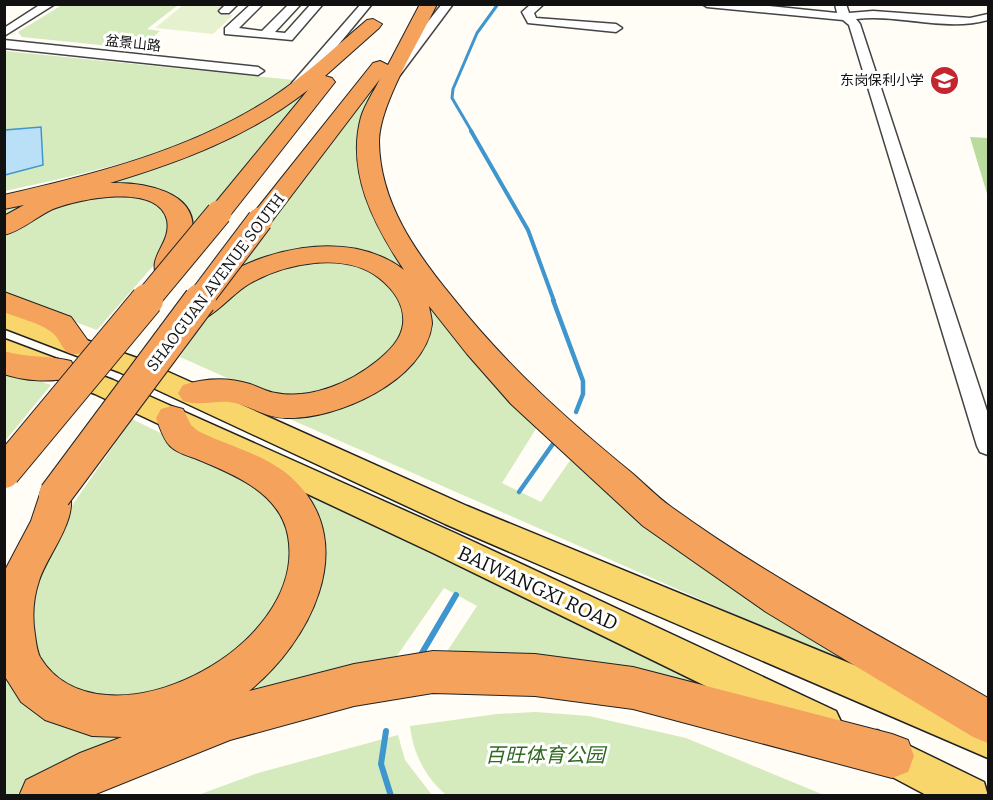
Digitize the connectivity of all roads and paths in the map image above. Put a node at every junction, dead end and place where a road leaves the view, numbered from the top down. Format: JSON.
{"nodes":[{"id":1,"x":50,"y":4,"type":"edge"},
{"id":2,"x":258,"y":4,"type":"edge"},
{"id":3,"x":281,"y":4,"type":"edge"},
{"id":4,"x":296,"y":4,"type":"edge"},
{"id":5,"x":318,"y":4,"type":"edge"},
{"id":6,"x":429,"y":4,"type":"edge"},
{"id":7,"x":447,"y":4,"type":"edge"},
{"id":8,"x":539,"y":4,"type":"edge"},
{"id":9,"x":707,"y":4,"type":"edge"},
{"id":10,"x":843,"y":11,"type":"edge"},
{"id":11,"x":374,"y":13,"type":"edge"},
{"id":12,"x":988,"y":17,"type":"edge"},
{"id":13,"x":616,"y":28,"type":"dead end"},
{"id":14,"x":4,"y":33,"type":"edge"},
{"id":15,"x":252,"y":33,"type":"junction"},
{"id":16,"x":266,"y":34,"type":"junction"},
{"id":17,"x":4,"y":44,"type":"edge"},
{"id":18,"x":258,"y":71,"type":"dead end"},
{"id":19,"x":394,"y":72,"type":"junction"},
{"id":20,"x":4,"y":202,"type":"edge"},
{"id":21,"x":4,"y":228,"type":"edge"},
{"id":22,"x":168,"y":274,"type":"junction"},
{"id":23,"x":4,"y":302,"type":"edge"},
{"id":24,"x":188,"y":318,"type":"junction"},
{"id":25,"x":4,"y":319,"type":"edge"},
{"id":26,"x":4,"y":348,"type":"edge"},
{"id":27,"x":68,"y":357,"type":"junction"},
{"id":28,"x":4,"y":362,"type":"edge"},
{"id":29,"x":183,"y":406,"type":"junction"},
{"id":30,"x":33,"y":436,"type":"junction"},
{"id":31,"x":988,"y":446,"type":"edge"},
{"id":32,"x":4,"y":452,"type":"edge"},
{"id":33,"x":4,"y":472,"type":"edge"},
{"id":34,"x":55,"y":495,"type":"junction"},
{"id":35,"x":4,"y":562,"type":"edge"},
{"id":36,"x":988,"y":722,"type":"edge"},
{"id":37,"x":988,"y":739,"type":"edge"},
{"id":38,"x":892,"y":756,"type":"junction"},
{"id":39,"x":42,"y":795,"type":"edge"},
{"id":40,"x":970,"y":795,"type":"edge"}],
"edges":[{"from":1,"to":14,"type":"street"},
{"from":2,"to":15,"type":"street"},
{"from":3,"to":15,"type":"street"},
{"from":4,"to":16,"type":"street"},
{"from":5,"to":16,"type":"street"},
{"from":6,"to":19,"type":"highway"},
{"from":6,"to":24,"type":"highway","name":"SHAOGUAN AVENUE SOUTH","bridge":true},
{"from":7,"to":19,"type":"street"},
{"from":8,"to":13,"type":"street"},
{"from":9,"to":10,"type":"street"},
{"from":10,"to":12,"type":"street"},
{"from":10,"to":31,"type":"street"},
{"from":11,"to":20,"type":"highway"},
{"from":11,"to":22,"type":"highway","bridge":true},
{"from":15,"to":16,"type":"street"},
{"from":17,"to":18,"type":"street","name":"盆景山路"},
{"from":19,"to":36,"type":"highway"},
{"from":21,"to":22,"type":"highway"},
{"from":22,"to":30,"type":"highway","bridge":true},
{"from":23,"to":27,"type":"highway"},
{"from":24,"to":29,"type":"highway"},
{"from":24,"to":34,"type":"highway","name":"SHAOGUAN AVENUE SOUTH","bridge":true},
{"from":25,"to":27,"type":"main road"},
{"from":26,"to":27,"type":"main road"},
{"from":27,"to":28,"type":"highway"},
{"from":27,"to":29,"type":"main road","name":"BAIWANGXI ROAD"},
{"from":27,"to":29,"type":"main road","name":"BAIWANGXI ROAD"},
{"from":29,"to":34,"type":"highway"},
{"from":29,"to":37,"type":"main road","name":"BAIWANGXI ROAD"},
{"from":29,"to":38,"type":"main road","name":"BAIWANGXI ROAD"},
{"from":30,"to":32,"type":"highway"},
{"from":30,"to":33,"type":"highway","bridge":true},
{"from":34,"to":35,"type":"highway","name":"SHAOGUAN AVENUE SOUTH"},
{"from":38,"to":39,"type":"highway"},
{"from":38,"to":40,"type":"main road","name":"BAIWANGXI ROAD"}]}
